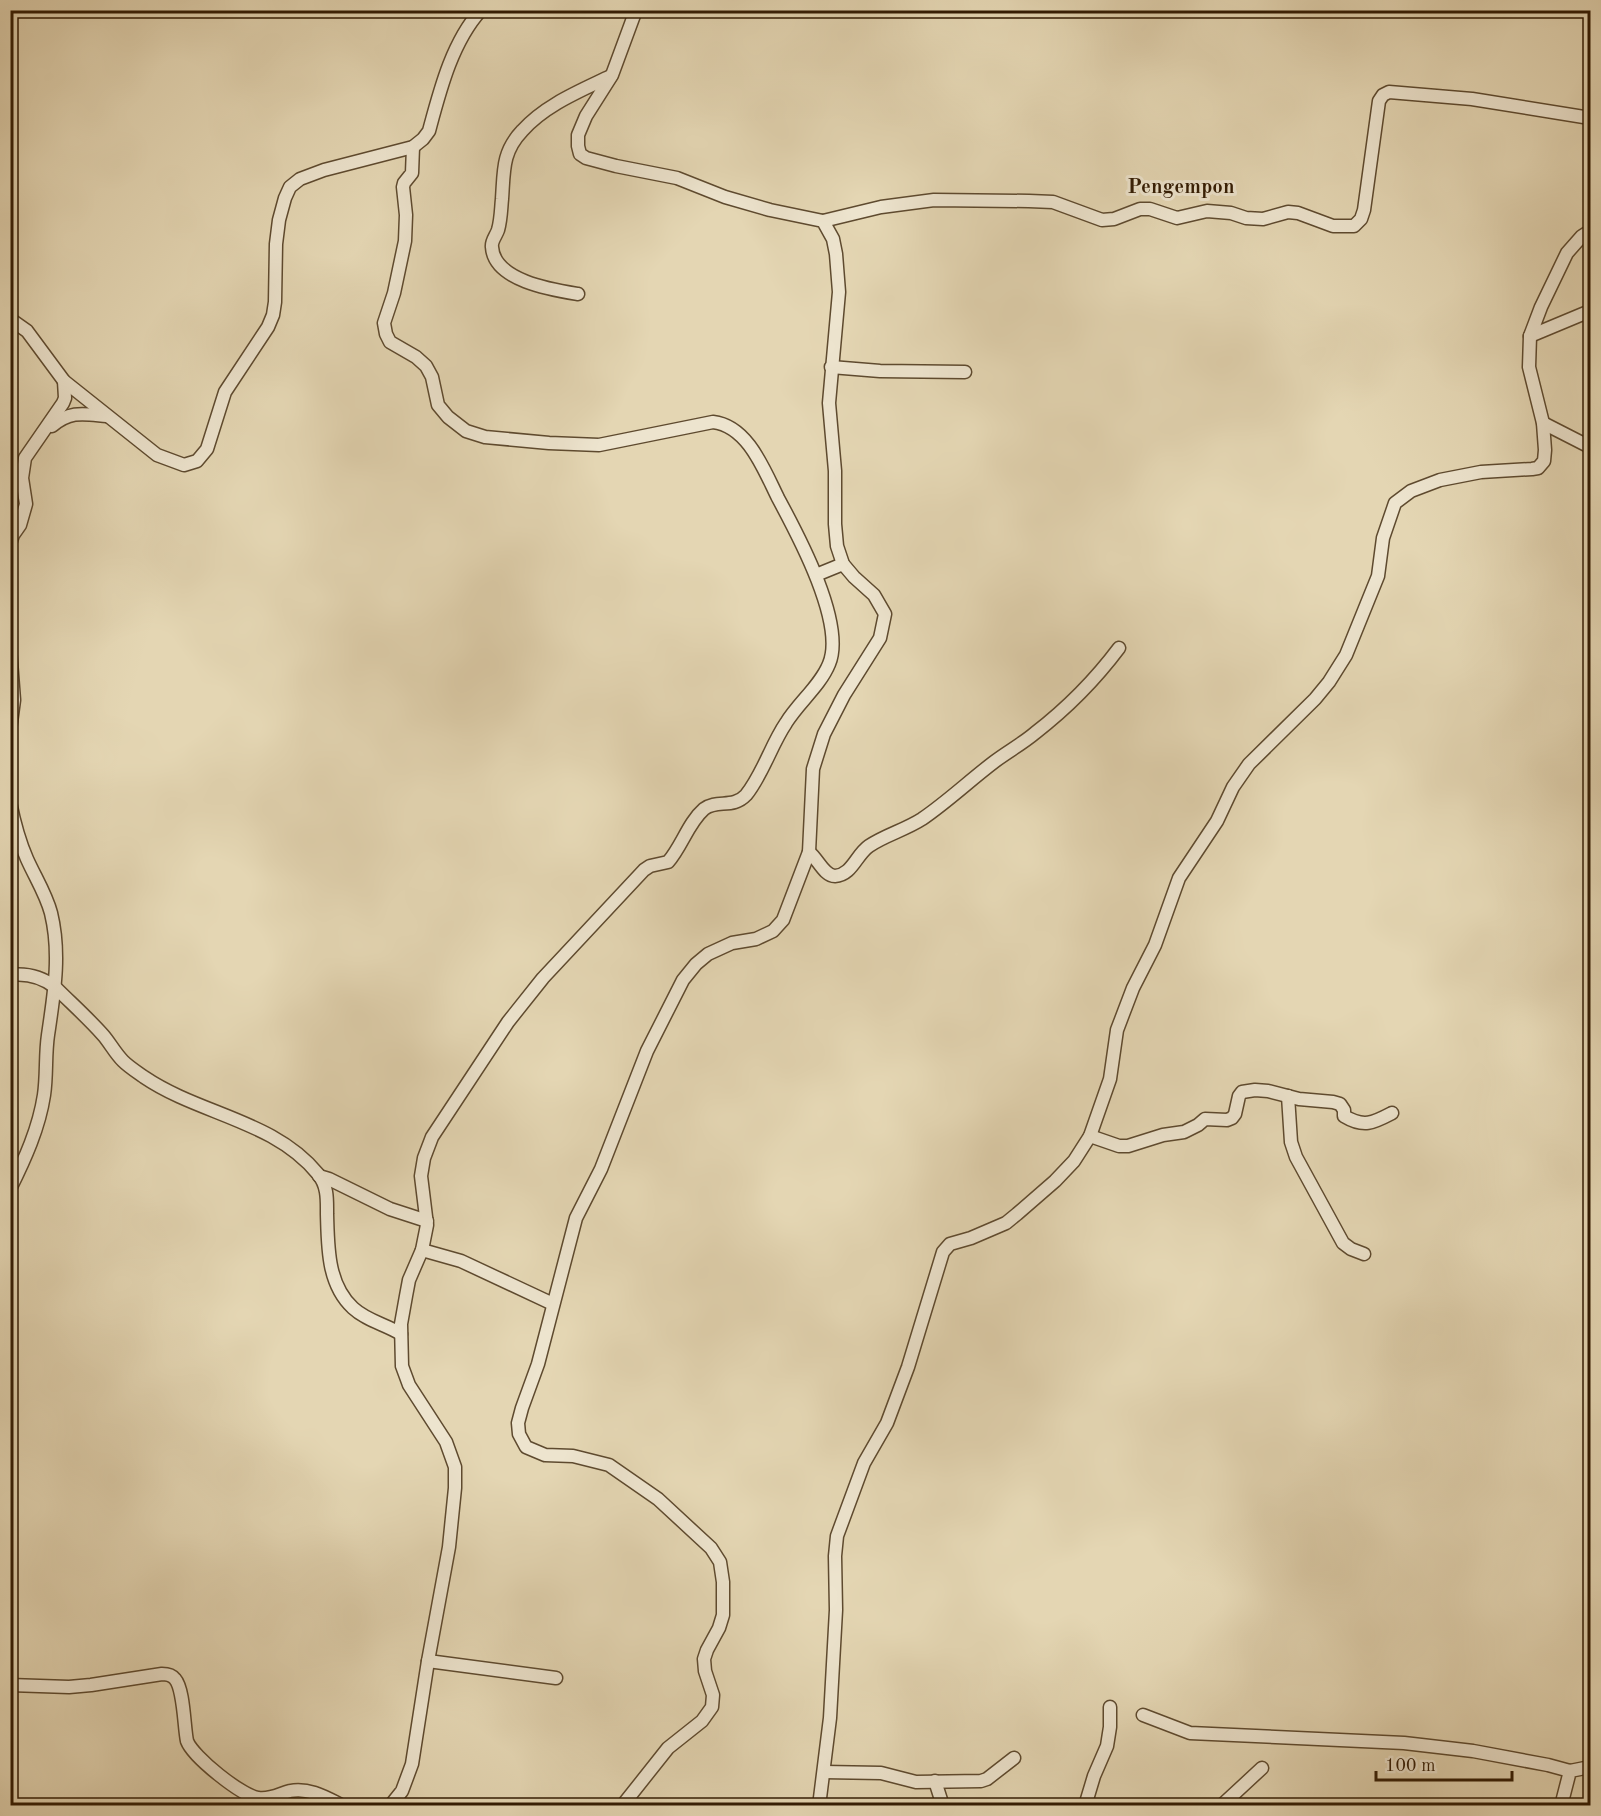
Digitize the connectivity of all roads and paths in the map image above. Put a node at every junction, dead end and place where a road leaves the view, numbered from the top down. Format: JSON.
{"nodes":[{"id":1,"x":17,"y":10,"type":"edge"},
{"id":2,"x":481,"y":10,"type":"edge"},
{"id":3,"x":636,"y":10,"type":"edge"},
{"id":4,"x":10,"y":16,"type":"edge"},
{"id":5,"x":612,"y":75,"type":"junction"},
{"id":6,"x":1590,"y":118,"type":"edge"},
{"id":7,"x":412,"y":147,"type":"junction"},
{"id":8,"x":823,"y":221,"type":"junction"},
{"id":9,"x":1590,"y":231,"type":"edge"},
{"id":10,"x":578,"y":294,"type":"dead end"},
{"id":11,"x":1590,"y":311,"type":"edge"},
{"id":12,"x":10,"y":319,"type":"edge"},
{"id":13,"x":1530,"y":336,"type":"junction"},
{"id":14,"x":831,"y":367,"type":"junction"},
{"id":15,"x":965,"y":372,"type":"dead end"},
{"id":16,"x":64,"y":381,"type":"junction"},
{"id":17,"x":107,"y":416,"type":"junction"},
{"id":18,"x":1543,"y":423,"type":"junction"},
{"id":19,"x":42,"y":434,"type":"junction"},
{"id":20,"x":1590,"y":447,"type":"edge"},
{"id":21,"x":11,"y":538,"type":"edge"},
{"id":22,"x":843,"y":564,"type":"junction"},
{"id":23,"x":816,"y":575,"type":"junction"},
{"id":24,"x":10,"y":648,"type":"edge"},
{"id":25,"x":1119,"y":648,"type":"dead end"},
{"id":26,"x":10,"y":730,"type":"edge"},
{"id":27,"x":10,"y":802,"type":"edge"},
{"id":28,"x":809,"y":852,"type":"junction"},
{"id":29,"x":10,"y":975,"type":"edge"},
{"id":30,"x":55,"y":987,"type":"junction"},
{"id":31,"x":1288,"y":1096,"type":"junction"},
{"id":32,"x":1392,"y":1113,"type":"dead end"},
{"id":33,"x":1090,"y":1136,"type":"junction"},
{"id":34,"x":320,"y":1176,"type":"junction"},
{"id":35,"x":10,"y":1189,"type":"edge"},
{"id":36,"x":427,"y":1221,"type":"junction"},
{"id":37,"x":422,"y":1250,"type":"junction"},
{"id":38,"x":1364,"y":1254,"type":"dead end"},
{"id":39,"x":553,"y":1304,"type":"junction"},
{"id":40,"x":401,"y":1334,"type":"junction"},
{"id":41,"x":428,"y":1661,"type":"junction"},
{"id":42,"x":556,"y":1678,"type":"dead end"},
{"id":43,"x":10,"y":1685,"type":"edge"},
{"id":44,"x":1110,"y":1707,"type":"dead end"},
{"id":45,"x":1143,"y":1715,"type":"dead end"},
{"id":46,"x":1014,"y":1758,"type":"dead end"},
{"id":47,"x":1590,"y":1767,"type":"edge"},
{"id":48,"x":1262,"y":1768,"type":"dead end"},
{"id":49,"x":1570,"y":1771,"type":"junction"},
{"id":50,"x":824,"y":1772,"type":"junction"},
{"id":51,"x":935,"y":1781,"type":"junction"},
{"id":52,"x":343,"y":1806,"type":"edge"},
{"id":53,"x":390,"y":1806,"type":"edge"},
{"id":54,"x":622,"y":1806,"type":"edge"},
{"id":55,"x":819,"y":1806,"type":"edge"},
{"id":56,"x":943,"y":1806,"type":"edge"},
{"id":57,"x":1085,"y":1806,"type":"edge"},
{"id":58,"x":1221,"y":1806,"type":"edge"},
{"id":59,"x":1561,"y":1806,"type":"edge"}],
"edges":[{"from":1,"to":4,"type":"street"},
{"from":2,"to":7,"type":"street"},
{"from":3,"to":5,"type":"street"},
{"from":5,"to":8,"type":"street"},
{"from":5,"to":10,"type":"street"},
{"from":6,"to":8,"type":"street"},
{"from":7,"to":17,"type":"street"},
{"from":7,"to":23,"type":"street"},
{"from":8,"to":14,"type":"street"},
{"from":9,"to":13,"type":"street"},
{"from":11,"to":13,"type":"street"},
{"from":12,"to":16,"type":"street"},
{"from":13,"to":18,"type":"street"},
{"from":14,"to":15,"type":"street"},
{"from":14,"to":22,"type":"street"},
{"from":16,"to":17,"type":"street"},
{"from":16,"to":19,"type":"street"},
{"from":17,"to":19,"type":"street"},
{"from":18,"to":20,"type":"street"},
{"from":18,"to":33,"type":"street"},
{"from":19,"to":21,"type":"street"},
{"from":22,"to":23,"type":"street"},
{"from":22,"to":28,"type":"street"},
{"from":23,"to":36,"type":"street"},
{"from":24,"to":26,"type":"street"},
{"from":25,"to":28,"type":"street"},
{"from":27,"to":30,"type":"street"},
{"from":28,"to":39,"type":"street"},
{"from":29,"to":30,"type":"street"},
{"from":30,"to":34,"type":"street"},
{"from":30,"to":35,"type":"street"},
{"from":31,"to":32,"type":"street"},
{"from":31,"to":33,"type":"street"},
{"from":31,"to":38,"type":"street"},
{"from":33,"to":50,"type":"street"},
{"from":34,"to":36,"type":"street"},
{"from":34,"to":40,"type":"street"},
{"from":36,"to":37,"type":"street"},
{"from":37,"to":39,"type":"street"},
{"from":37,"to":40,"type":"street"},
{"from":39,"to":54,"type":"street"},
{"from":40,"to":41,"type":"street"},
{"from":41,"to":42,"type":"street"},
{"from":41,"to":53,"type":"street"},
{"from":43,"to":52,"type":"street"},
{"from":44,"to":57,"type":"street"},
{"from":45,"to":49,"type":"street"},
{"from":46,"to":51,"type":"street"},
{"from":47,"to":49,"type":"street"},
{"from":48,"to":58,"type":"street"},
{"from":49,"to":59,"type":"street"},
{"from":50,"to":51,"type":"street"},
{"from":50,"to":55,"type":"street"},
{"from":51,"to":56,"type":"street"}]}
